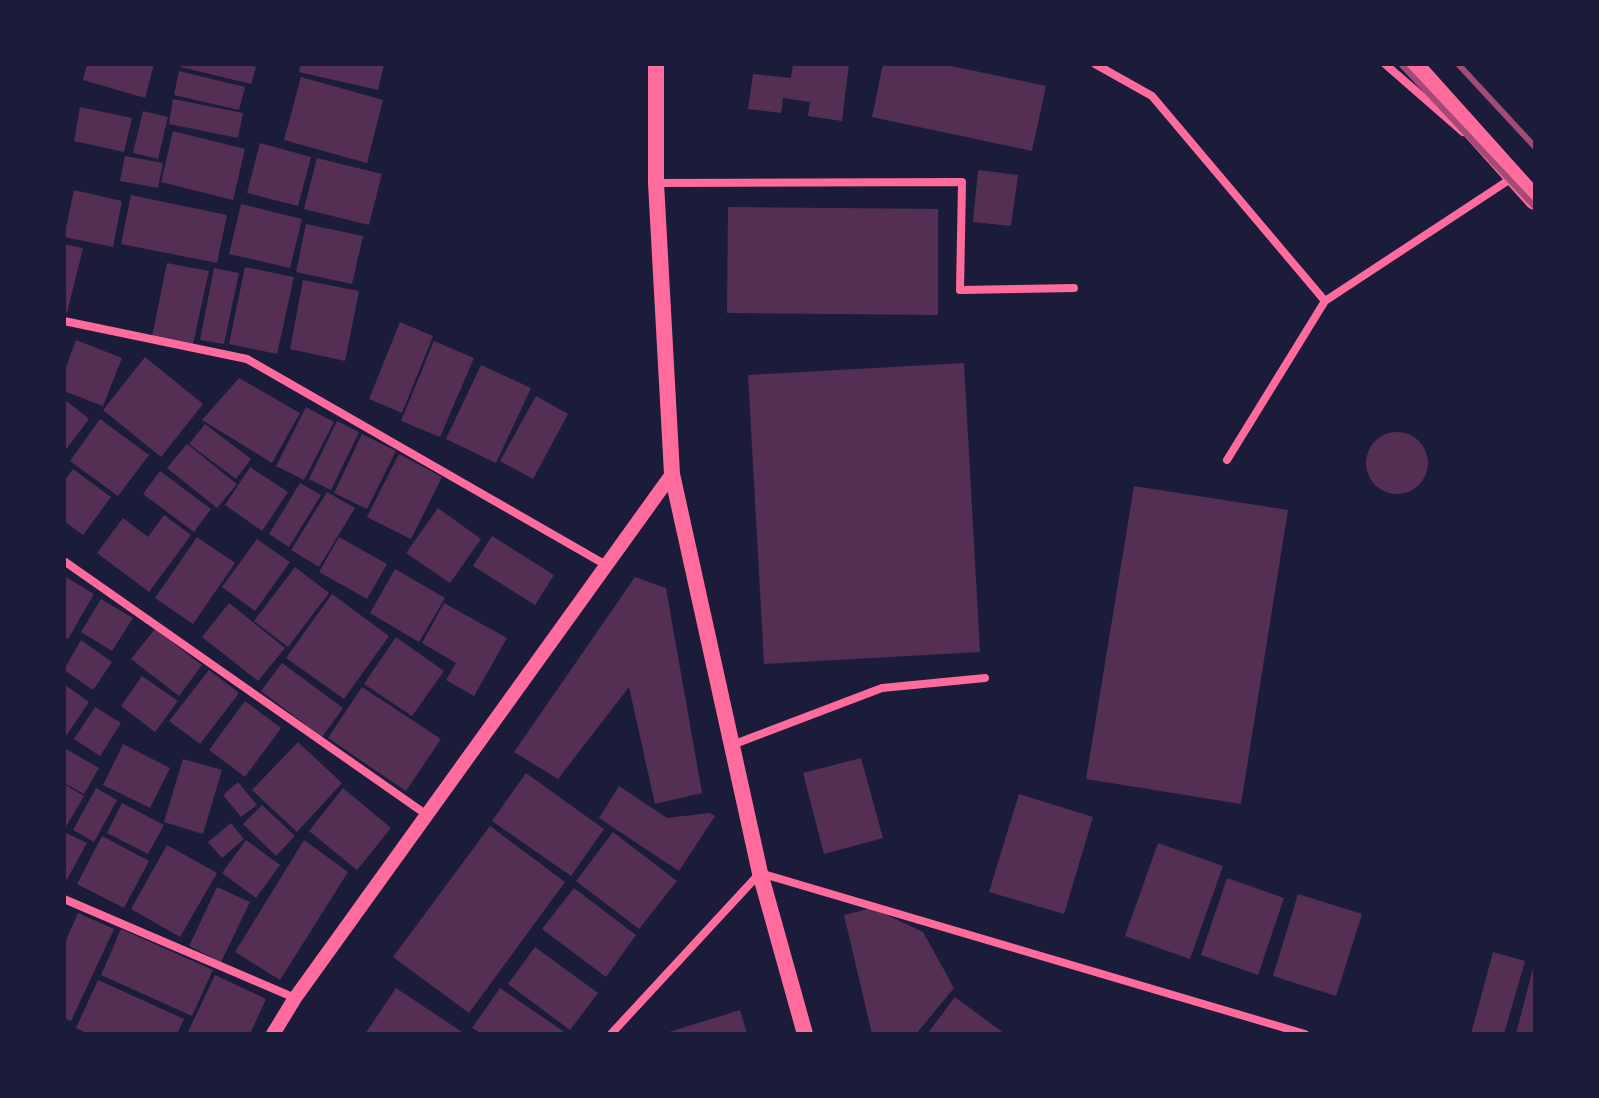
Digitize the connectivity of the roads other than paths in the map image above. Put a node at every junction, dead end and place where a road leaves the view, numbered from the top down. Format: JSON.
{"nodes":[{"id":1,"x":656,"y":64,"type":"edge"},
{"id":2,"x":1095,"y":64,"type":"edge"},
{"id":3,"x":1385,"y":64,"type":"edge"},
{"id":4,"x":1413,"y":64,"type":"edge"},
{"id":5,"x":1508,"y":172,"type":"junction"},
{"id":6,"x":656,"y":183,"type":"junction"},
{"id":7,"x":1535,"y":200,"type":"edge"},
{"id":8,"x":1074,"y":288,"type":"dead end"},
{"id":9,"x":1325,"y":301,"type":"junction"},
{"id":10,"x":64,"y":321,"type":"edge"},
{"id":11,"x":1227,"y":460,"type":"dead end"},
{"id":12,"x":672,"y":474,"type":"junction"},
{"id":13,"x":64,"y":561,"type":"edge"},
{"id":14,"x":606,"y":565,"type":"junction"},
{"id":15,"x":985,"y":678,"type":"dead end"},
{"id":16,"x":732,"y":745,"type":"junction"},
{"id":17,"x":428,"y":816,"type":"junction"},
{"id":18,"x":760,"y":873,"type":"junction"},
{"id":19,"x":64,"y":899,"type":"edge"},
{"id":20,"x":295,"y":998,"type":"junction"},
{"id":21,"x":273,"y":1034,"type":"edge"},
{"id":22,"x":611,"y":1034,"type":"edge"},
{"id":23,"x":805,"y":1034,"type":"edge"},
{"id":24,"x":1305,"y":1034,"type":"edge"}],
"edges":[{"from":1,"to":6,"type":"main road"},
{"from":2,"to":9,"type":"street"},
{"from":3,"to":5,"type":"street"},
{"from":4,"to":5,"type":"main road"},
{"from":5,"to":7,"type":"main road"},
{"from":5,"to":9,"type":"street"},
{"from":6,"to":8,"type":"street"},
{"from":6,"to":12,"type":"main road"},
{"from":9,"to":11,"type":"street"},
{"from":10,"to":14,"type":"street"},
{"from":12,"to":14,"type":"street"},
{"from":12,"to":16,"type":"main road"},
{"from":13,"to":17,"type":"street"},
{"from":14,"to":17,"type":"street"},
{"from":15,"to":16,"type":"street"},
{"from":16,"to":18,"type":"main road"},
{"from":17,"to":20,"type":"street"},
{"from":18,"to":22,"type":"street"},
{"from":18,"to":23,"type":"main road"},
{"from":18,"to":24,"type":"street"},
{"from":19,"to":20,"type":"street"},
{"from":20,"to":21,"type":"street"}]}
